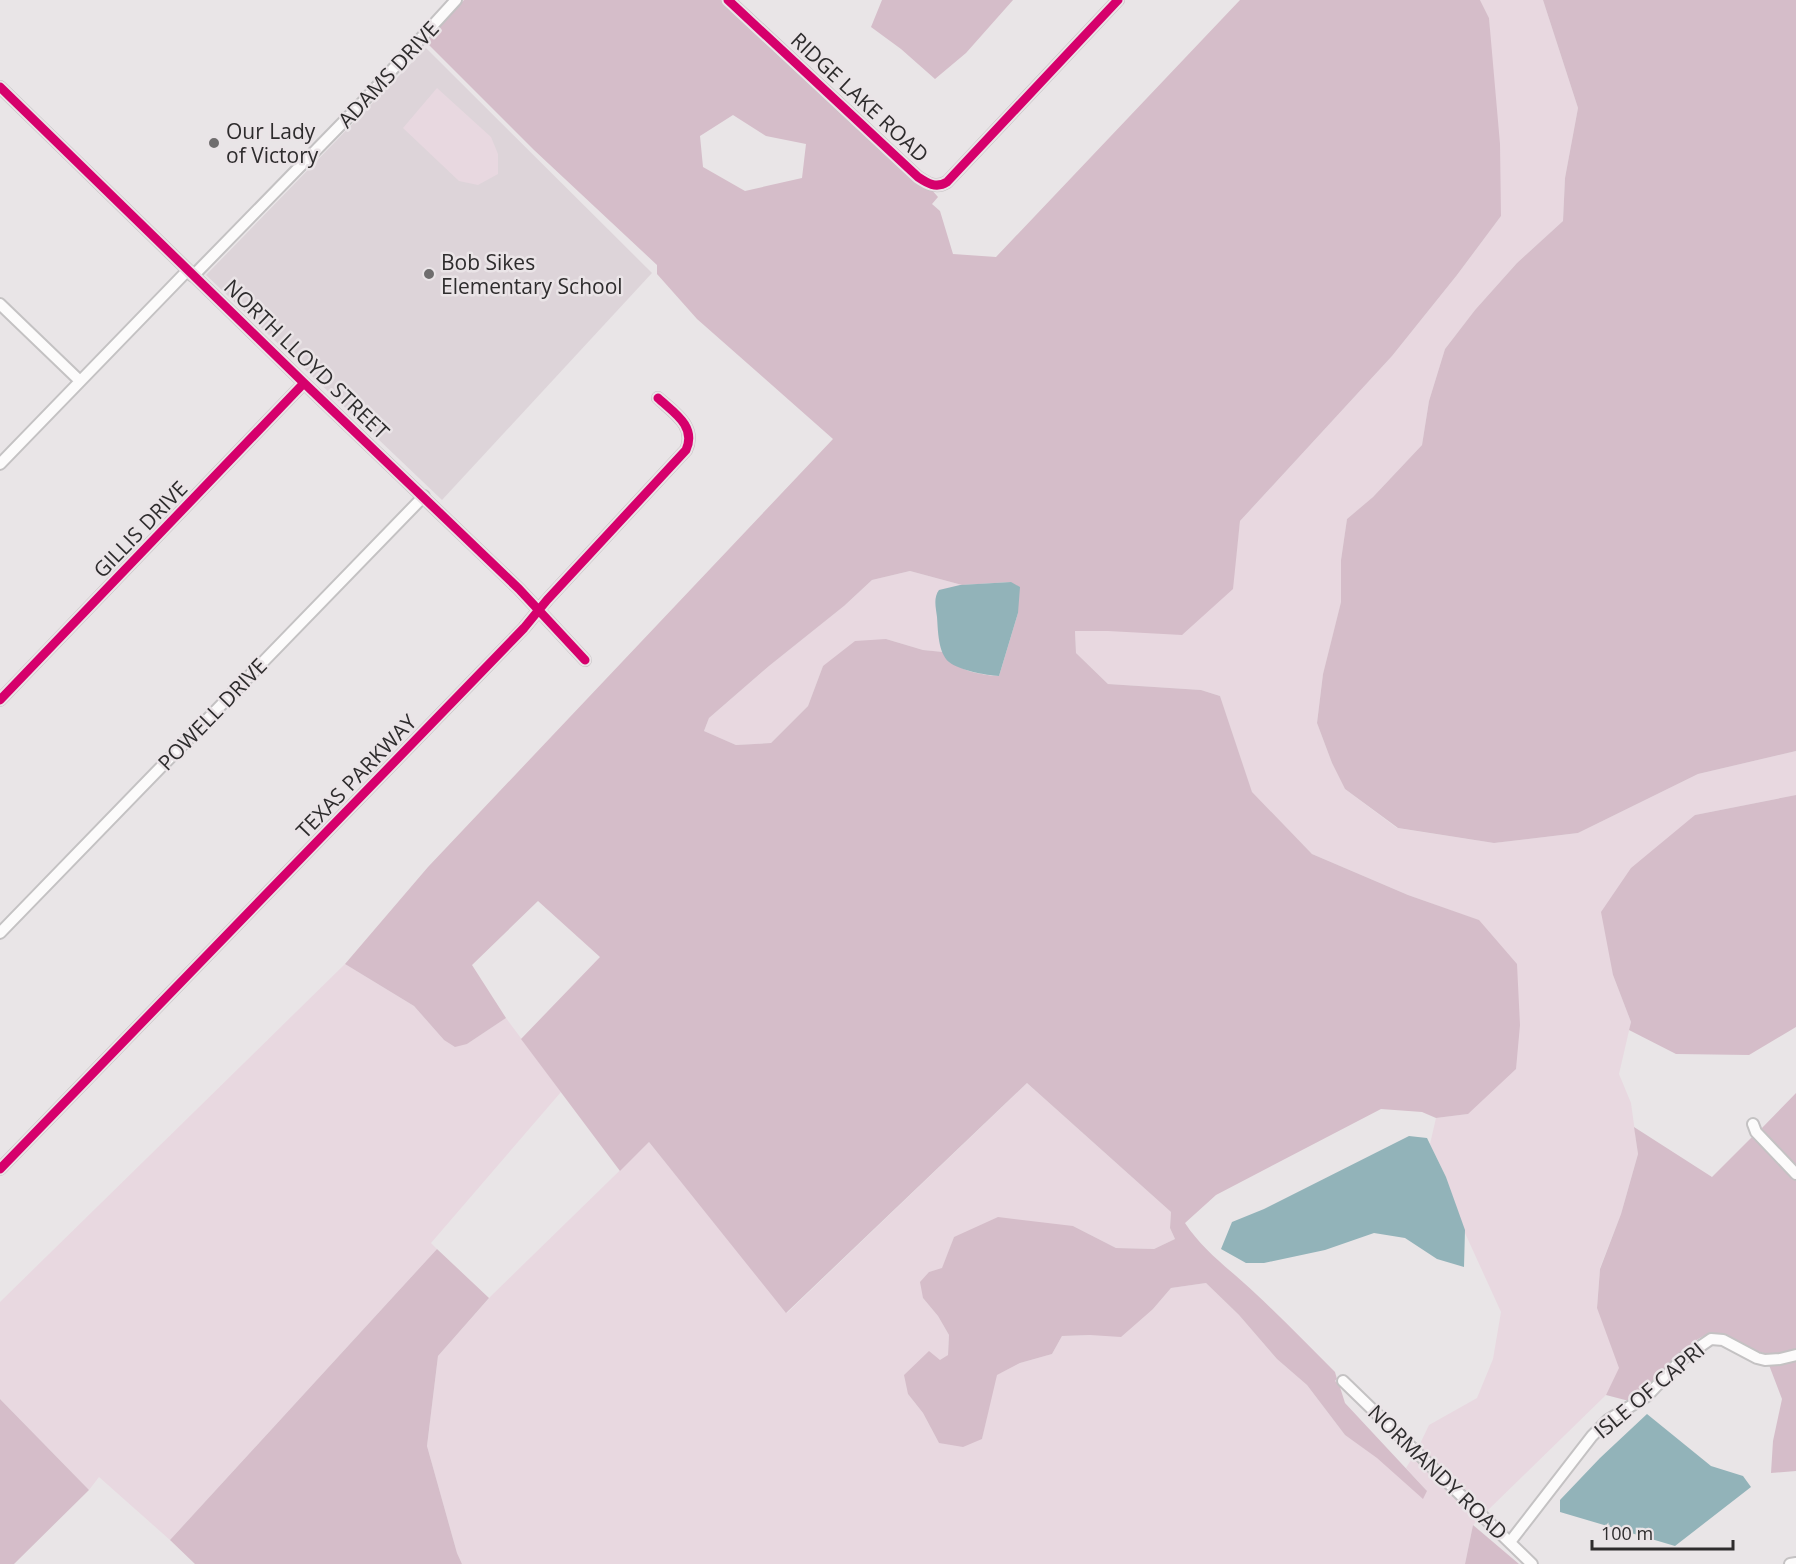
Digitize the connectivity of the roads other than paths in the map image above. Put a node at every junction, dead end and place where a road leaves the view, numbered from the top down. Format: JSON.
{"nodes":[{"id":1,"x":456,"y":0,"type":"edge"},
{"id":2,"x":728,"y":0,"type":"edge"},
{"id":3,"x":1118,"y":0,"type":"edge"},
{"id":4,"x":0,"y":87,"type":"edge"},
{"id":5,"x":190,"y":273,"type":"junction"},
{"id":6,"x":0,"y":304,"type":"edge"},
{"id":7,"x":80,"y":381,"type":"junction"},
{"id":8,"x":304,"y":383,"type":"junction"},
{"id":9,"x":658,"y":398,"type":"dead end"},
{"id":10,"x":0,"y":464,"type":"edge"},
{"id":11,"x":424,"y":496,"type":"junction"},
{"id":12,"x":538,"y":610,"type":"junction"},
{"id":13,"x":585,"y":660,"type":"dead end"},
{"id":14,"x":0,"y":699,"type":"edge"},
{"id":15,"x":0,"y":933,"type":"edge"},
{"id":16,"x":1753,"y":1124,"type":"dead end"},
{"id":17,"x":0,"y":1169,"type":"edge"},
{"id":18,"x":1796,"y":1174,"type":"edge"},
{"id":19,"x":1796,"y":1355,"type":"edge"},
{"id":20,"x":1342,"y":1381,"type":"dead end"},
{"id":21,"x":1510,"y":1542,"type":"junction"},
{"id":22,"x":1796,"y":1563,"type":"edge"},
{"id":23,"x":1532,"y":1564,"type":"edge"},
{"id":24,"x":1790,"y":1564,"type":"edge"}],
"edges":[{"from":1,"to":5,"type":"street","name":"ADAMS DRIVE"},
{"from":2,"to":3,"type":"street","name":"RIDGE LAKE ROAD"},
{"from":4,"to":5,"type":"street","name":"NORTH LLOYD STREET"},
{"from":5,"to":7,"type":"street","name":"ADAMS DRIVE"},
{"from":5,"to":8,"type":"street","name":"NORTH LLOYD STREET"},
{"from":6,"to":7,"type":"street"},
{"from":7,"to":10,"type":"street","name":"ADAMS DRIVE"},
{"from":8,"to":11,"type":"street","name":"NORTH LLOYD STREET"},
{"from":8,"to":14,"type":"street","name":"GILLIS DRIVE"},
{"from":9,"to":12,"type":"street","name":"TEXAS PARKWAY"},
{"from":11,"to":12,"type":"street","name":"NORTH LLOYD STREET"},
{"from":11,"to":15,"type":"street","name":"POWELL DRIVE"},
{"from":12,"to":13,"type":"street","name":"NORTH LLOYD STREET"},
{"from":12,"to":17,"type":"street","name":"TEXAS PARKWAY"},
{"from":16,"to":18,"type":"street"},
{"from":19,"to":21,"type":"street","name":"ISLE OF CAPRI"},
{"from":20,"to":21,"type":"street","name":"NORMANDY ROAD"},
{"from":21,"to":23,"type":"street","name":"NORMANDY ROAD"},
{"from":22,"to":24,"type":"street"}]}
